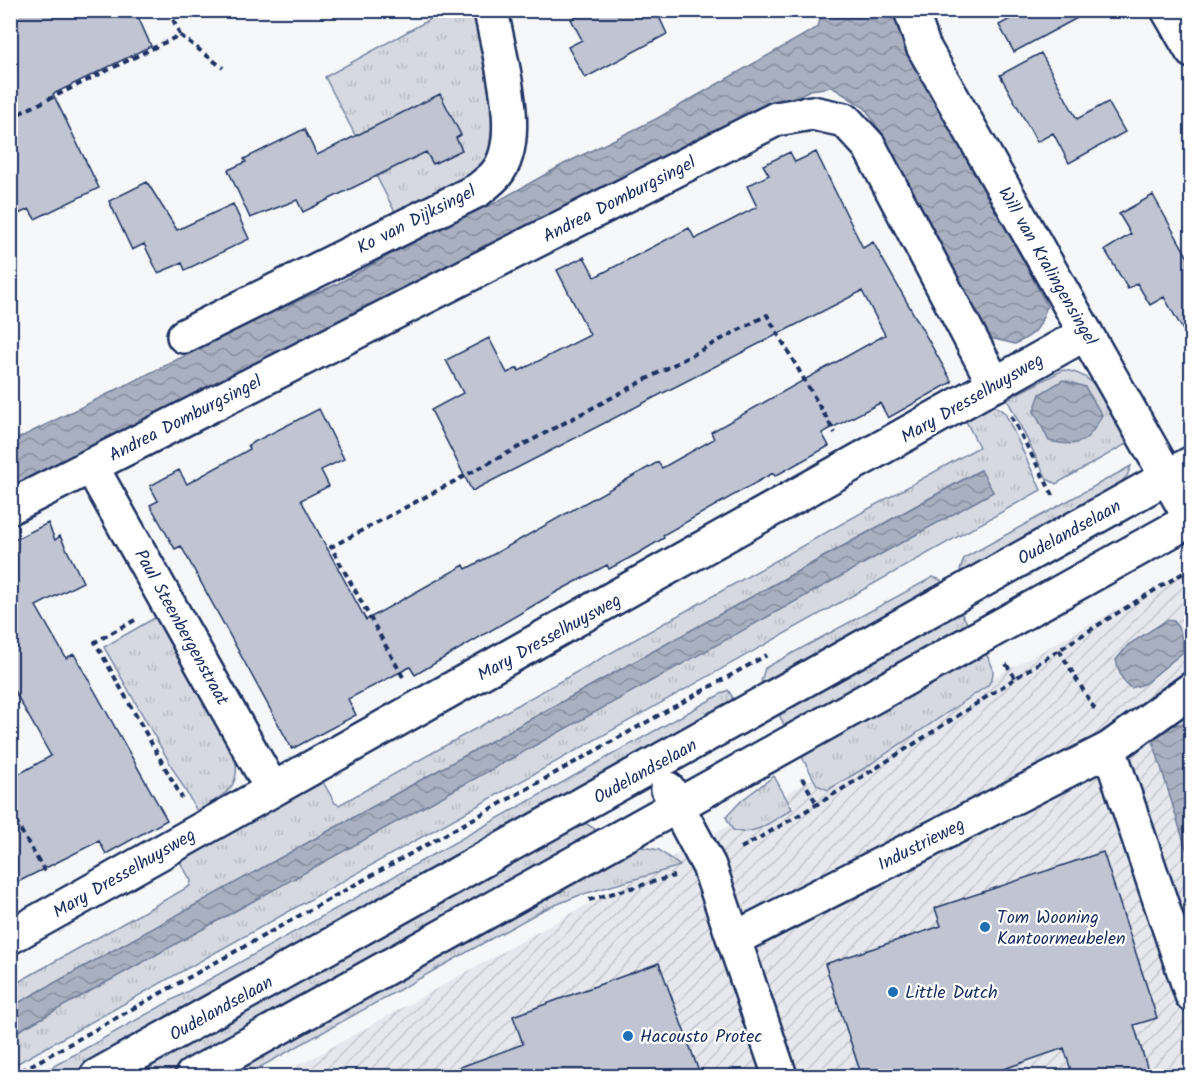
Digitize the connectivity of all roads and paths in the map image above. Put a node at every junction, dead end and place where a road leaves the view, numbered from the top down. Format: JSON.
{"nodes":[{"id":1,"x":169,"y":10,"type":"edge"},
{"id":2,"x":491,"y":10,"type":"edge"},
{"id":3,"x":910,"y":10,"type":"edge"},
{"id":4,"x":1168,"y":10,"type":"edge"},
{"id":5,"x":180,"y":35,"type":"junction"},
{"id":6,"x":1191,"y":51,"type":"edge"},
{"id":7,"x":223,"y":68,"type":"dead end"},
{"id":8,"x":10,"y":118,"type":"edge"},
{"id":9,"x":1086,"y":333,"type":"junction"},
{"id":10,"x":184,"y":336,"type":"dead end"},
{"id":11,"x":994,"y":385,"type":"junction"},
{"id":12,"x":854,"y":465,"type":"junction"},
{"id":13,"x":92,"y":466,"type":"junction"},
{"id":14,"x":1180,"y":470,"type":"edge"},
{"id":15,"x":1045,"y":505,"type":"dead end"},
{"id":16,"x":10,"y":507,"type":"edge"},
{"id":17,"x":1191,"y":519,"type":"edge"},
{"id":18,"x":1191,"y":568,"type":"edge"},
{"id":19,"x":168,"y":602,"type":"junction"},
{"id":20,"x":1059,"y":650,"type":"junction"},
{"id":21,"x":774,"y":652,"type":"dead end"},
{"id":22,"x":1191,"y":689,"type":"edge"},
{"id":23,"x":421,"y":709,"type":"junction"},
{"id":24,"x":1109,"y":749,"type":"junction"},
{"id":25,"x":655,"y":765,"type":"junction"},
{"id":26,"x":272,"y":789,"type":"junction"},
{"id":27,"x":677,"y":807,"type":"junction"},
{"id":28,"x":10,"y":812,"type":"edge"},
{"id":29,"x":200,"y":830,"type":"junction"},
{"id":30,"x":709,"y":866,"type":"junction"},
{"id":31,"x":578,"y":903,"type":"dead end"},
{"id":32,"x":65,"y":907,"type":"junction"},
{"id":33,"x":10,"y":937,"type":"edge"},
{"id":34,"x":734,"y":939,"type":"junction"},
{"id":35,"x":1191,"y":995,"type":"edge"},
{"id":36,"x":12,"y":1077,"type":"edge"},
{"id":37,"x":97,"y":1077,"type":"edge"},
{"id":38,"x":192,"y":1077,"type":"edge"},
{"id":39,"x":780,"y":1077,"type":"edge"}],
"edges":[{"from":1,"to":5,"type":"path"},
{"from":2,"to":10,"type":"street","name":"Ko van Dijksingel"},
{"from":3,"to":9,"type":"street","name":"Will van Kralingensingel"},
{"from":4,"to":6,"type":"street"},
{"from":5,"to":7,"type":"path"},
{"from":5,"to":8,"type":"path"},
{"from":9,"to":11,"type":"street","name":"Mary Dresselhuysweg"},
{"from":9,"to":14,"type":"street","name":"Will van Kralingensingel"},
{"from":11,"to":12,"type":"street","name":"Mary Dresselhuysweg"},
{"from":11,"to":13,"type":"street","name":"Andrea Domburgsingel"},
{"from":11,"to":15,"type":"path","name":"Oudelandselaan"},
{"from":12,"to":23,"type":"street","name":"Mary Dresselhuysweg"},
{"from":12,"to":23,"type":"path"},
{"from":13,"to":16,"type":"street","name":"Andrea Domburgsingel"},
{"from":13,"to":19,"type":"street","name":"Paul Steenbergenstraat"},
{"from":14,"to":17,"type":"street","name":"Will van Kralingensingel"},
{"from":14,"to":25,"type":"street","name":"Oudelandselaan"},
{"from":17,"to":27,"type":"street"},
{"from":18,"to":20,"type":"path"},
{"from":19,"to":26,"type":"street","name":"Paul Steenbergenstraat"},
{"from":19,"to":29,"type":"path"},
{"from":20,"to":24,"type":"path"},
{"from":20,"to":30,"type":"path"},
{"from":21,"to":36,"type":"path"},
{"from":22,"to":24,"type":"street","name":"Industrieweg"},
{"from":23,"to":26,"type":"street","name":"Mary Dresselhuysweg"},
{"from":24,"to":34,"type":"street","name":"Industrieweg"},
{"from":24,"to":35,"type":"street"},
{"from":25,"to":27,"type":"street"},
{"from":25,"to":37,"type":"street","name":"Oudelandselaan"},
{"from":26,"to":29,"type":"street","name":"Mary Dresselhuysweg"},
{"from":27,"to":30,"type":"street"},
{"from":27,"to":38,"type":"street"},
{"from":28,"to":32,"type":"path"},
{"from":29,"to":32,"type":"street","name":"Mary Dresselhuysweg"},
{"from":30,"to":31,"type":"path"},
{"from":30,"to":34,"type":"street"},
{"from":32,"to":33,"type":"street","name":"Mary Dresselhuysweg"},
{"from":34,"to":39,"type":"street"}]}
